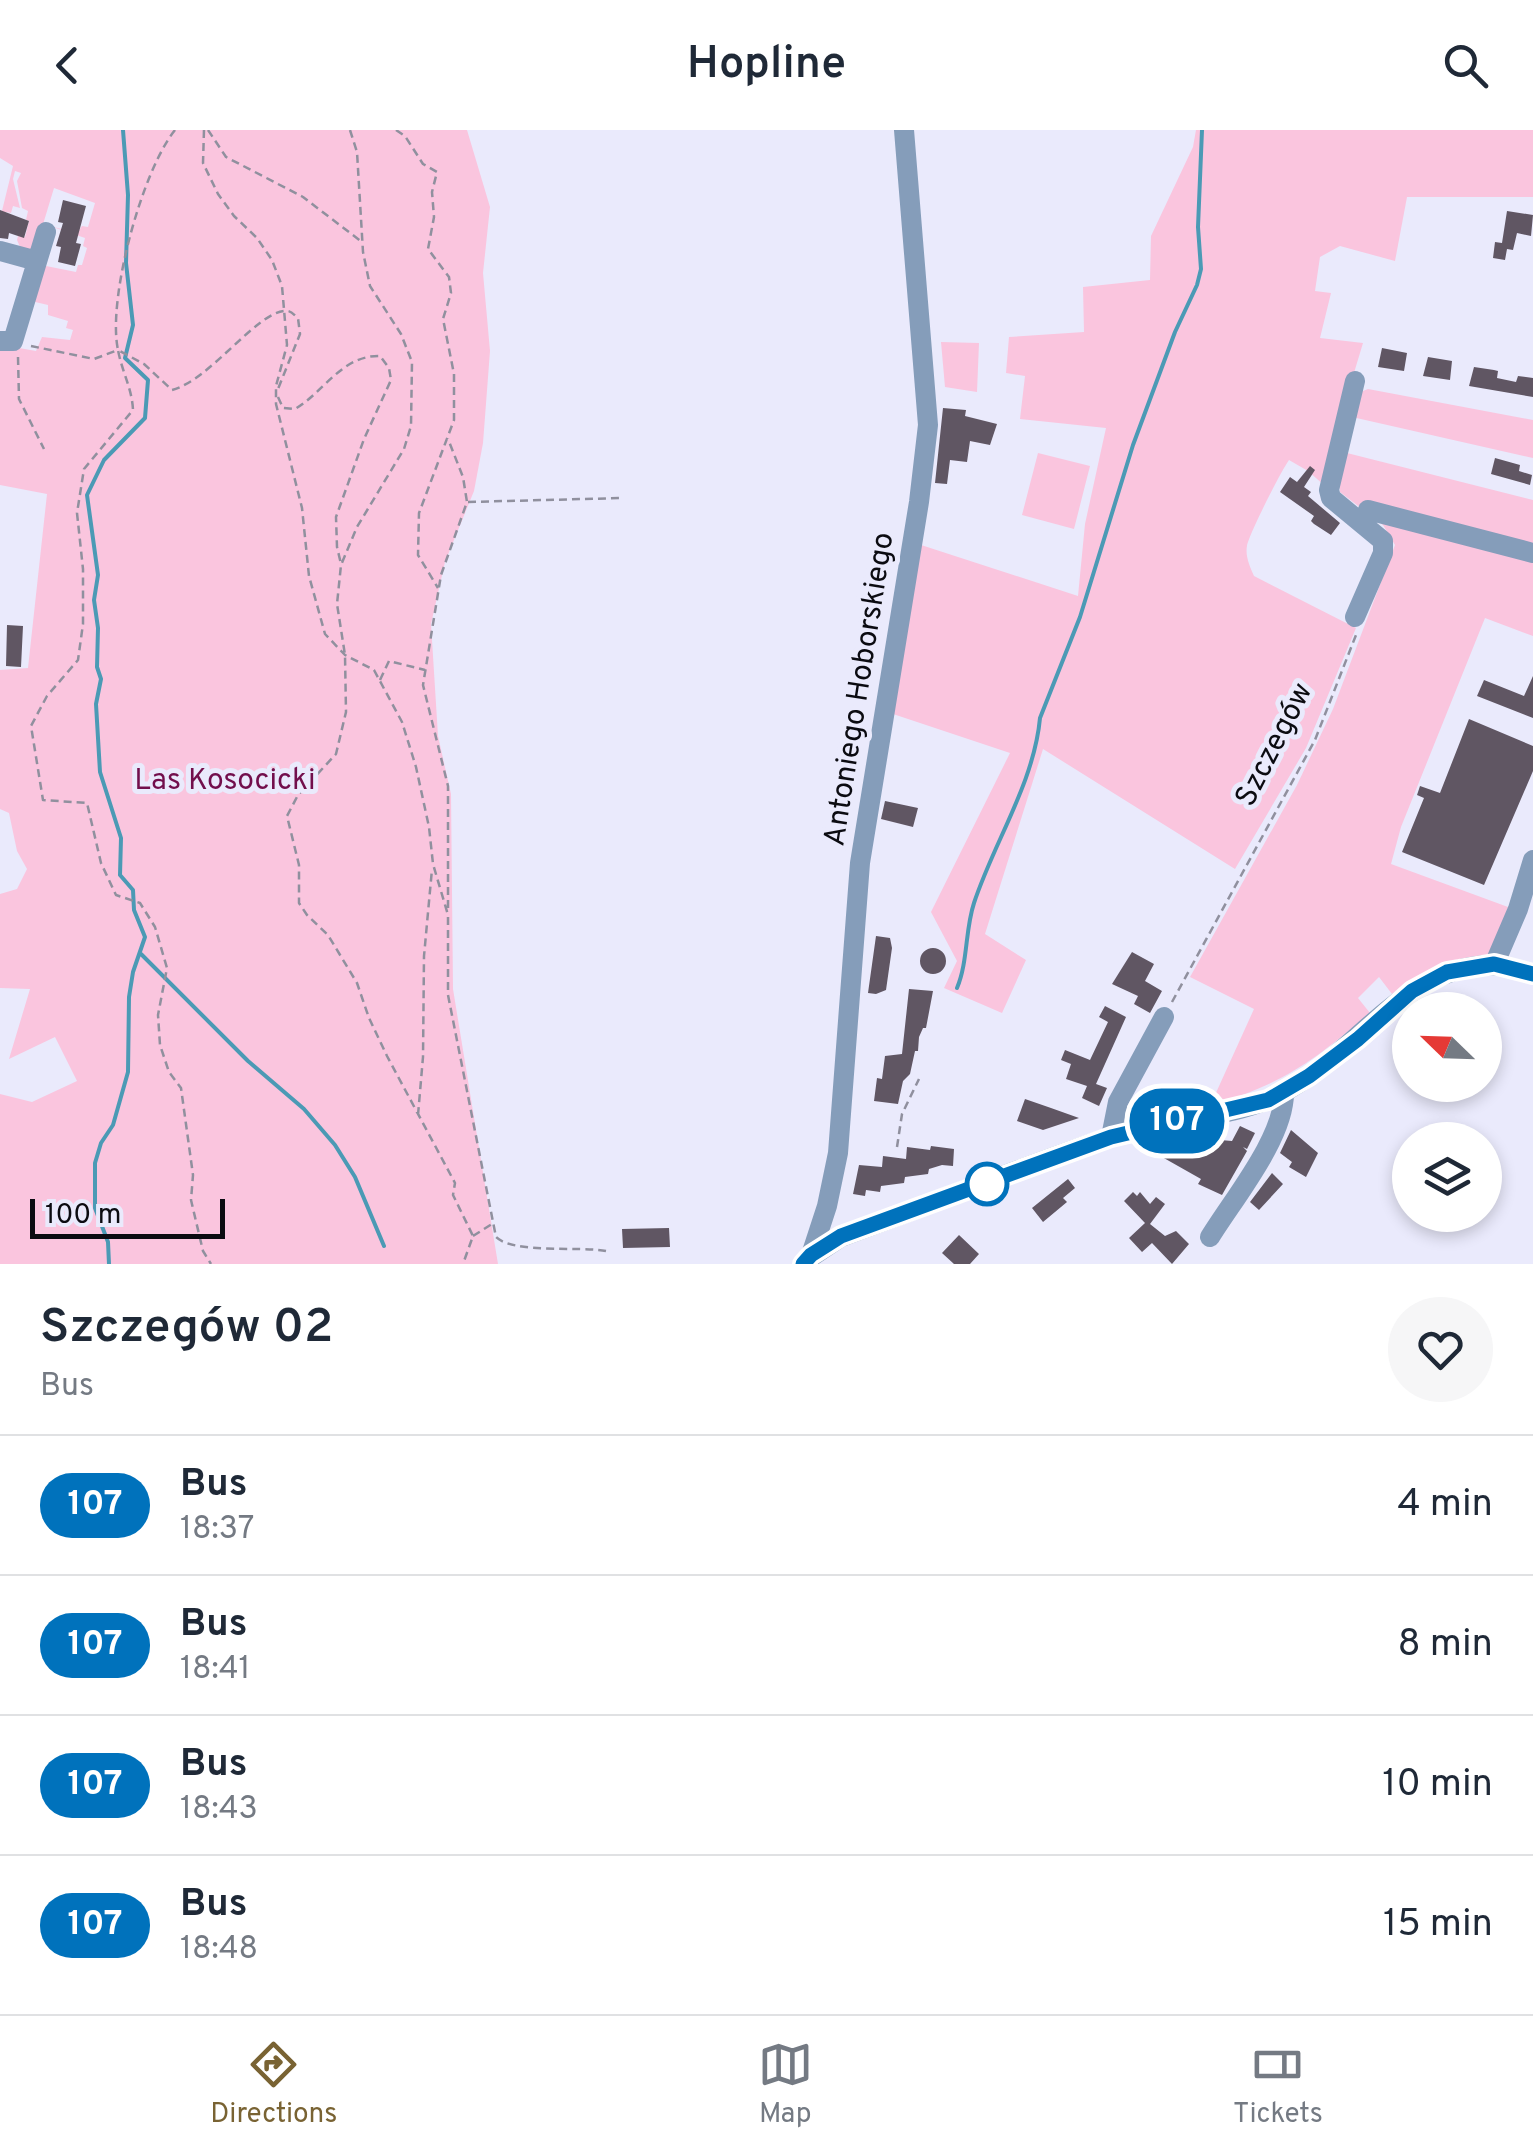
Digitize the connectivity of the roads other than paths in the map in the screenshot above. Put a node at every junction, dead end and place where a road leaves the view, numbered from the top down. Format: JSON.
{"nodes":[{"id":1,"x":904,"y":130,"type":"edge"},
{"id":2,"x":46,"y":232,"type":"dead end"},
{"id":3,"x":0,"y":251,"type":"edge"},
{"id":4,"x":37,"y":261,"type":"junction"},
{"id":5,"x":15,"y":343,"type":"edge"},
{"id":6,"x":1355,"y":381,"type":"dead end"},
{"id":7,"x":1368,"y":510,"type":"dead end"},
{"id":8,"x":1533,"y":552,"type":"edge"},
{"id":9,"x":1354,"y":617,"type":"road end"},
{"id":10,"x":1533,"y":860,"type":"edge"},
{"id":11,"x":1494,"y":964,"type":"junction"},
{"id":12,"x":1533,"y":974,"type":"edge"},
{"id":13,"x":1164,"y":1017,"type":"road end"},
{"id":14,"x":1284,"y":1093,"type":"junction"},
{"id":15,"x":1111,"y":1137,"type":"junction"},
{"id":16,"x":1210,"y":1236,"type":"dead end"},
{"id":17,"x":807,"y":1259,"type":"edge"}],
"edges":[{"from":1,"to":17,"type":"street","name":"Antoniego Hoborskiego"},
{"from":2,"to":4,"type":"street"},
{"from":3,"to":4,"type":"street"},
{"from":4,"to":5,"type":"street"},
{"from":6,"to":9,"type":"street"},
{"from":7,"to":8,"type":"street"},
{"from":10,"to":11,"type":"street"},
{"from":11,"to":12,"type":"street"},
{"from":11,"to":14,"type":"street"},
{"from":13,"to":15,"type":"street"},
{"from":14,"to":15,"type":"street"},
{"from":14,"to":16,"type":"street"},
{"from":15,"to":17,"type":"street"}]}
